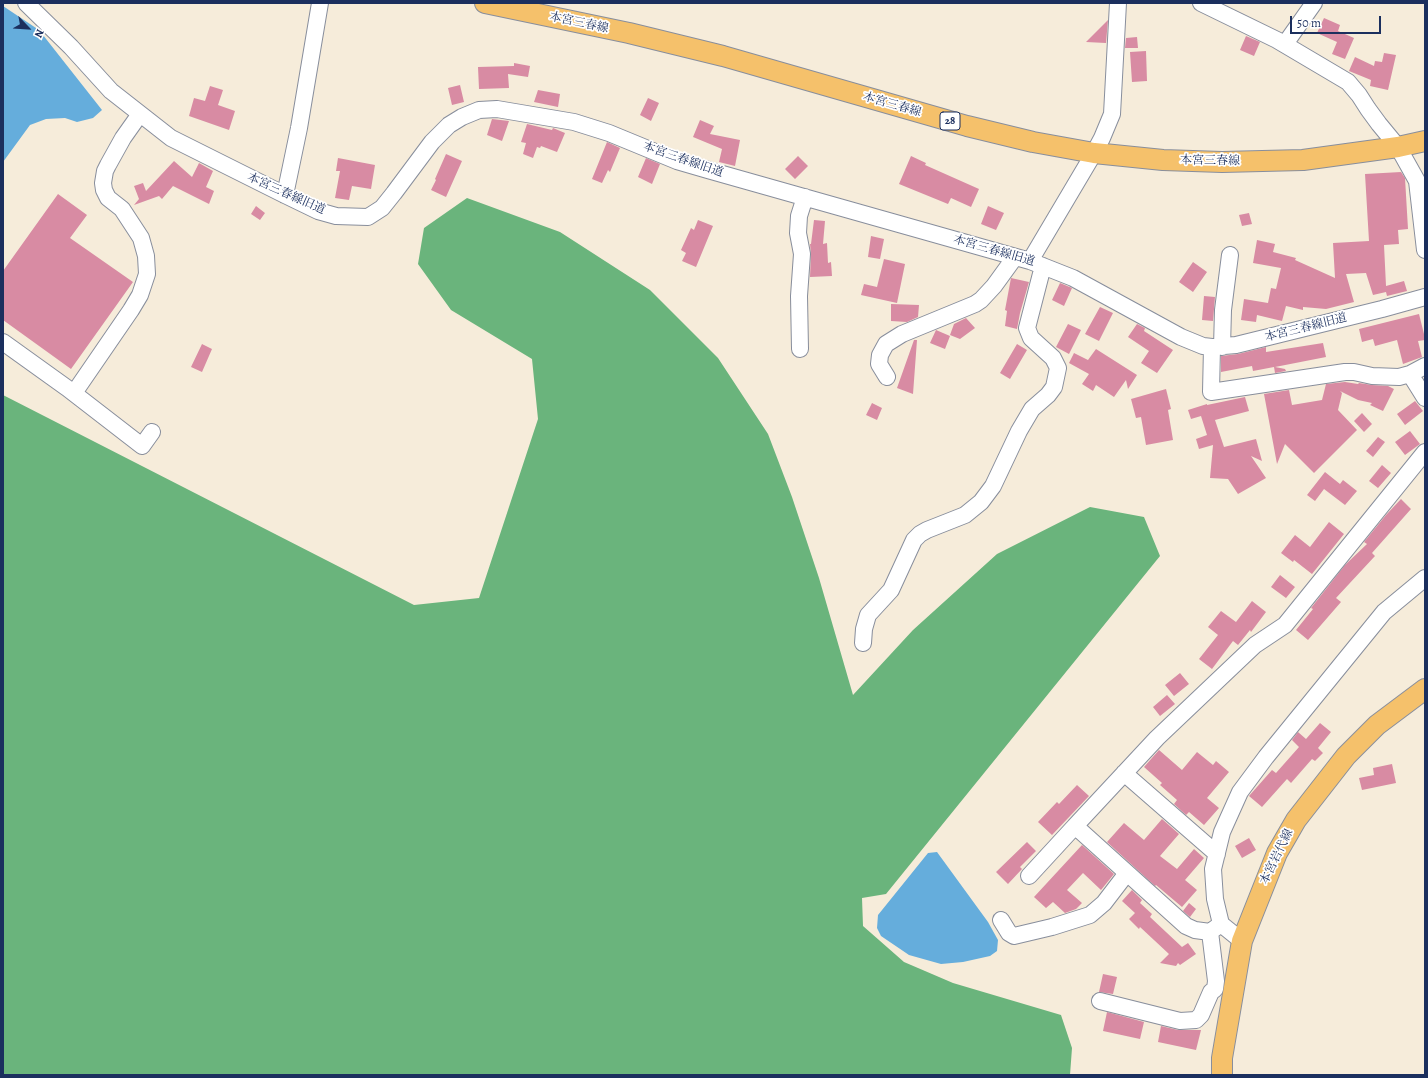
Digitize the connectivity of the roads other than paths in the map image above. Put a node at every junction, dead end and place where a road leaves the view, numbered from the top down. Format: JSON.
{"nodes":[{"id":1,"x":26,"y":3,"type":"edge"},
{"id":2,"x":320,"y":3,"type":"edge"},
{"id":3,"x":485,"y":3,"type":"edge"},
{"id":4,"x":1118,"y":3,"type":"edge"},
{"id":5,"x":1201,"y":3,"type":"edge"},
{"id":6,"x":1314,"y":3,"type":"edge"},
{"id":7,"x":1285,"y":44,"type":"junction"},
{"id":8,"x":140,"y":114,"type":"junction"},
{"id":9,"x":1425,"y":141,"type":"edge"},
{"id":10,"x":1398,"y":147,"type":"junction"},
{"id":11,"x":1094,"y":153,"type":"junction"},
{"id":12,"x":284,"y":195,"type":"junction"},
{"id":13,"x":805,"y":197,"type":"junction"},
{"id":14,"x":1425,"y":250,"type":"edge"},
{"id":15,"x":1230,"y":255,"type":"dead end"},
{"id":16,"x":1029,"y":261,"type":"junction"},
{"id":17,"x":1425,"y":297,"type":"edge"},
{"id":18,"x":3,"y":342,"type":"edge"},
{"id":19,"x":1217,"y":347,"type":"junction"},
{"id":20,"x":800,"y":349,"type":"dead end"},
{"id":21,"x":1425,"y":366,"type":"edge"},
{"id":22,"x":1410,"y":374,"type":"junction"},
{"id":23,"x":887,"y":377,"type":"dead end"},
{"id":24,"x":74,"y":393,"type":"junction"},
{"id":25,"x":1425,"y":398,"type":"edge"},
{"id":26,"x":152,"y":432,"type":"dead end"},
{"id":27,"x":1425,"y":452,"type":"edge"},
{"id":28,"x":1425,"y":578,"type":"edge"},
{"id":29,"x":863,"y":644,"type":"dead end"},
{"id":30,"x":1425,"y":689,"type":"edge"},
{"id":31,"x":1124,"y":772,"type":"junction"},
{"id":32,"x":1075,"y":826,"type":"junction"},
{"id":33,"x":1216,"y":854,"type":"junction"},
{"id":34,"x":1127,"y":873,"type":"junction"},
{"id":35,"x":1029,"y":876,"type":"dead end"},
{"id":36,"x":1001,"y":920,"type":"dead end"},
{"id":37,"x":1215,"y":928,"type":"junction"},
{"id":38,"x":1242,"y":941,"type":"junction"},
{"id":39,"x":1100,"y":1002,"type":"dead end"},
{"id":40,"x":1222,"y":1075,"type":"edge"}],
"edges":[{"from":1,"to":8,"type":"street","name":"本宮三春線旧道"},
{"from":2,"to":12,"type":"street"},
{"from":3,"to":11,"type":"main road","name":"本宮三春線","number":"28"},
{"from":4,"to":11,"type":"street"},
{"from":5,"to":7,"type":"street"},
{"from":6,"to":7,"type":"street"},
{"from":7,"to":10,"type":"street"},
{"from":8,"to":12,"type":"street","name":"本宮三春線旧道"},
{"from":8,"to":24,"type":"street"},
{"from":9,"to":10,"type":"main road","name":"本宮三春線","number":"28"},
{"from":10,"to":11,"type":"main road","name":"本宮三春線","number":"28"},
{"from":10,"to":14,"type":"street"},
{"from":11,"to":16,"type":"street"},
{"from":12,"to":13,"type":"street","name":"本宮三春線旧道"},
{"from":13,"to":16,"type":"street","name":"本宮三春線旧道"},
{"from":13,"to":20,"type":"street"},
{"from":15,"to":19,"type":"street"},
{"from":16,"to":19,"type":"street","name":"本宮三春線旧道"},
{"from":16,"to":23,"type":"street"},
{"from":16,"to":29,"type":"street"},
{"from":17,"to":19,"type":"street","name":"本宮三春線旧道"},
{"from":18,"to":24,"type":"street"},
{"from":19,"to":22,"type":"street"},
{"from":21,"to":22,"type":"street"},
{"from":22,"to":25,"type":"street"},
{"from":24,"to":26,"type":"street"},
{"from":27,"to":31,"type":"street"},
{"from":28,"to":33,"type":"street"},
{"from":30,"to":38,"type":"main road","name":"本宮岩代線"},
{"from":31,"to":32,"type":"street"},
{"from":31,"to":33,"type":"street"},
{"from":32,"to":34,"type":"street"},
{"from":32,"to":35,"type":"street"},
{"from":33,"to":37,"type":"street"},
{"from":34,"to":36,"type":"street"},
{"from":34,"to":37,"type":"street"},
{"from":37,"to":38,"type":"street"},
{"from":37,"to":39,"type":"street"},
{"from":38,"to":40,"type":"main road","name":"本宮岩代線"}]}
